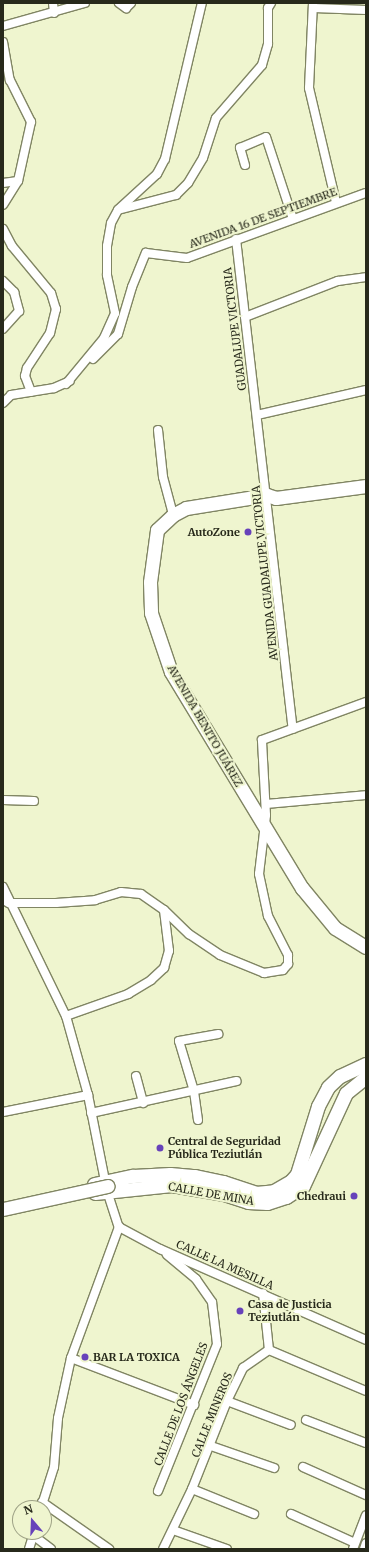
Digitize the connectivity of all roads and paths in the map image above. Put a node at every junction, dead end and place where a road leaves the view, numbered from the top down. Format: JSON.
{"nodes":[{"id":1,"x":53,"y":3,"type":"edge"},
{"id":2,"x":119,"y":3,"type":"edge"},
{"id":3,"x":202,"y":3,"type":"edge"},
{"id":4,"x":271,"y":3,"type":"edge"},
{"id":5,"x":82,"y":4,"type":"edge"},
{"id":6,"x":313,"y":5,"type":"edge"},
{"id":7,"x":129,"y":6,"type":"edge"},
{"id":8,"x":366,"y":10,"type":"edge"},
{"id":9,"x":54,"y":13,"type":"junction"},
{"id":10,"x":3,"y":26,"type":"edge"},
{"id":11,"x":3,"y":42,"type":"edge"},
{"id":12,"x":245,"y":165,"type":"dead end"},
{"id":13,"x":18,"y":181,"type":"junction"},
{"id":14,"x":3,"y":184,"type":"edge"},
{"id":15,"x":366,"y":193,"type":"edge"},
{"id":16,"x":336,"y":202,"type":"junction"},
{"id":17,"x":3,"y":205,"type":"edge"},
{"id":18,"x":118,"y":210,"type":"junction"},
{"id":19,"x":293,"y":219,"type":"junction"},
{"id":20,"x":3,"y":229,"type":"edge"},
{"id":21,"x":236,"y":239,"type":"junction"},
{"id":22,"x":366,"y":277,"type":"edge"},
{"id":23,"x":3,"y":281,"type":"edge"},
{"id":24,"x":245,"y":317,"type":"junction"},
{"id":25,"x":3,"y":329,"type":"edge"},
{"id":26,"x":66,"y":384,"type":"junction"},
{"id":27,"x":366,"y":390,"type":"edge"},
{"id":28,"x":31,"y":392,"type":"junction"},
{"id":29,"x":3,"y":403,"type":"edge"},
{"id":30,"x":257,"y":415,"type":"junction"},
{"id":31,"x":158,"y":430,"type":"dead end"},
{"id":32,"x":366,"y":486,"type":"edge"},
{"id":33,"x":270,"y":498,"type":"junction"},
{"id":34,"x":187,"y":512,"type":"junction"},
{"id":35,"x":173,"y":515,"type":"junction"},
{"id":36,"x":366,"y":702,"type":"edge"},
{"id":37,"x":293,"y":729,"type":"junction"},
{"id":38,"x":366,"y":795,"type":"edge"},
{"id":39,"x":3,"y":800,"type":"edge"},
{"id":40,"x":34,"y":801,"type":"dead end"},
{"id":41,"x":265,"y":815,"type":"junction"},
{"id":42,"x":296,"y":871,"type":"junction"},
{"id":43,"x":3,"y":887,"type":"edge"},
{"id":44,"x":6,"y":902,"type":"edge"},
{"id":45,"x":164,"y":910,"type":"junction"},
{"id":46,"x":366,"y":939,"type":"edge"},
{"id":47,"x":366,"y":947,"type":"edge"},
{"id":48,"x":66,"y":1016,"type":"junction"},
{"id":49,"x":218,"y":1034,"type":"dead end"},
{"id":50,"x":365,"y":1070,"type":"edge"},
{"id":51,"x":136,"y":1076,"type":"dead end"},
{"id":52,"x":237,"y":1081,"type":"dead end"},
{"id":53,"x":194,"y":1091,"type":"junction"},
{"id":54,"x":88,"y":1095,"type":"junction"},
{"id":55,"x":143,"y":1102,"type":"junction"},
{"id":56,"x":3,"y":1112,"type":"edge"},
{"id":57,"x":92,"y":1113,"type":"junction"},
{"id":58,"x":198,"y":1120,"type":"dead end"},
{"id":59,"x":106,"y":1186,"type":"junction"},
{"id":60,"x":3,"y":1205,"type":"edge"},
{"id":61,"x":3,"y":1209,"type":"edge"},
{"id":62,"x":3,"y":1213,"type":"edge"},
{"id":63,"x":120,"y":1227,"type":"junction"},
{"id":64,"x":160,"y":1249,"type":"junction"},
{"id":65,"x":263,"y":1294,"type":"junction"},
{"id":66,"x":366,"y":1340,"type":"edge"},
{"id":67,"x":268,"y":1350,"type":"junction"},
{"id":68,"x":71,"y":1358,"type":"junction"},
{"id":69,"x":366,"y":1391,"type":"edge"},
{"id":70,"x":227,"y":1401,"type":"junction"},
{"id":71,"x":194,"y":1405,"type":"junction"},
{"id":72,"x":306,"y":1420,"type":"dead end"},
{"id":73,"x":291,"y":1425,"type":"dead end"},
{"id":74,"x":366,"y":1443,"type":"edge"},
{"id":75,"x":211,"y":1446,"type":"junction"},
{"id":76,"x":303,"y":1467,"type":"dead end"},
{"id":77,"x":274,"y":1468,"type":"dead end"},
{"id":78,"x":192,"y":1490,"type":"junction"},
{"id":79,"x":158,"y":1491,"type":"dead end"},
{"id":80,"x":366,"y":1495,"type":"edge"},
{"id":81,"x":44,"y":1500,"type":"edge"},
{"id":82,"x":52,"y":1512,"type":"edge"},
{"id":83,"x":254,"y":1514,"type":"dead end"},
{"id":84,"x":291,"y":1514,"type":"dead end"},
{"id":85,"x":366,"y":1515,"type":"edge"},
{"id":86,"x":173,"y":1530,"type":"junction"},
{"id":87,"x":41,"y":1540,"type":"edge"},
{"id":88,"x":354,"y":1546,"type":"edge"},
{"id":89,"x":51,"y":1549,"type":"edge"},
{"id":90,"x":109,"y":1549,"type":"edge"},
{"id":91,"x":163,"y":1549,"type":"edge"},
{"id":92,"x":227,"y":1549,"type":"edge"}],
"edges":[{"from":1,"to":9,"type":"street"},
{"from":2,"to":7,"type":"street"},
{"from":3,"to":18,"type":"street"},
{"from":4,"to":18,"type":"street"},
{"from":5,"to":9,"type":"street"},
{"from":6,"to":8,"type":"street"},
{"from":6,"to":16,"type":"street"},
{"from":9,"to":10,"type":"street"},
{"from":11,"to":13,"type":"street"},
{"from":12,"to":19,"type":"street"},
{"from":13,"to":14,"type":"street"},
{"from":13,"to":17,"type":"street"},
{"from":15,"to":16,"type":"street","name":"AVENIDA 16 DE SEPTIEMBRE"},
{"from":16,"to":19,"type":"street","name":"AVENIDA 16 DE SEPTIEMBRE"},
{"from":18,"to":26,"type":"street"},
{"from":19,"to":21,"type":"street","name":"AVENIDA 16 DE SEPTIEMBRE"},
{"from":20,"to":28,"type":"street"},
{"from":21,"to":24,"type":"street","name":"GUADALUPE VICTORIA"},
{"from":21,"to":26,"type":"street","name":"AVENIDA 16 DE SEPTIEMBRE"},
{"from":22,"to":24,"type":"street"},
{"from":23,"to":25,"type":"street"},
{"from":24,"to":30,"type":"street","name":"GUADALUPE VICTORIA"},
{"from":26,"to":28,"type":"street"},
{"from":27,"to":30,"type":"street"},
{"from":28,"to":29,"type":"street"},
{"from":30,"to":33,"type":"street","name":"AVENIDA GUADALUPE VICTORIA"},
{"from":31,"to":35,"type":"street"},
{"from":32,"to":33,"type":"main road","name":"AVENIDA BENITO JUÁREZ"},
{"from":33,"to":34,"type":"main road","name":"AVENIDA BENITO JUÁREZ"},
{"from":33,"to":37,"type":"street","name":"AVENIDA GUADALUPE VICTORIA"},
{"from":34,"to":35,"type":"main road","name":"AVENIDA BENITO JUÁREZ"},
{"from":34,"to":41,"type":"main road","name":"AVENIDA BENITO JUÁREZ"},
{"from":35,"to":41,"type":"main road","name":"AVENIDA BENITO JUÁREZ"},
{"from":36,"to":37,"type":"street"},
{"from":37,"to":41,"type":"street"},
{"from":38,"to":41,"type":"street"},
{"from":39,"to":40,"type":"street"},
{"from":41,"to":42,"type":"main road","name":"AVENIDA BENITO JUÁREZ"},
{"from":41,"to":45,"type":"street"},
{"from":42,"to":46,"type":"main road"},
{"from":42,"to":47,"type":"main road"},
{"from":43,"to":44,"type":"street"},
{"from":44,"to":45,"type":"street"},
{"from":44,"to":48,"type":"street"},
{"from":45,"to":48,"type":"street"},
{"from":48,"to":54,"type":"street"},
{"from":49,"to":53,"type":"street"},
{"from":50,"to":59,"type":"main road","name":"CALLE DE MINA"},
{"from":50,"to":59,"type":"main road","name":"CALLE DE MINA"},
{"from":50,"to":61,"type":"main road","name":"CALLE DE MINA","bridge":true},
{"from":51,"to":55,"type":"street"},
{"from":52,"to":53,"type":"street"},
{"from":53,"to":55,"type":"street"},
{"from":53,"to":58,"type":"street"},
{"from":54,"to":56,"type":"street"},
{"from":54,"to":57,"type":"street"},
{"from":55,"to":57,"type":"street"},
{"from":57,"to":59,"type":"street"},
{"from":59,"to":60,"type":"main road"},
{"from":59,"to":62,"type":"main road"},
{"from":59,"to":63,"type":"street"},
{"from":63,"to":64,"type":"street","name":"CALLE LA MESILLA"},
{"from":63,"to":68,"type":"street"},
{"from":64,"to":65,"type":"street","name":"CALLE LA MESILLA"},
{"from":64,"to":71,"type":"street","name":"CALLE DE LOS ÁNGELES"},
{"from":65,"to":66,"type":"street","name":"CALLE LA MESILLA"},
{"from":65,"to":67,"type":"street"},
{"from":67,"to":69,"type":"street"},
{"from":67,"to":70,"type":"street","name":"CALLE MINEROS"},
{"from":68,"to":71,"type":"street"},
{"from":68,"to":81,"type":"street"},
{"from":70,"to":73,"type":"street"},
{"from":70,"to":75,"type":"street","name":"CALLE MINEROS"},
{"from":71,"to":79,"type":"street","name":"CALLE DE LOS ÁNGELES"},
{"from":72,"to":74,"type":"street"},
{"from":75,"to":77,"type":"street"},
{"from":75,"to":78,"type":"street","name":"CALLE MINEROS"},
{"from":76,"to":80,"type":"street"},
{"from":78,"to":83,"type":"street"},
{"from":78,"to":86,"type":"street","name":"CALLE MINEROS"},
{"from":82,"to":90,"type":"street"},
{"from":84,"to":88,"type":"street"},
{"from":85,"to":88,"type":"street"},
{"from":86,"to":91,"type":"street","name":"CALLE MINEROS"},
{"from":86,"to":92,"type":"street"},
{"from":87,"to":89,"type":"street"}]}
